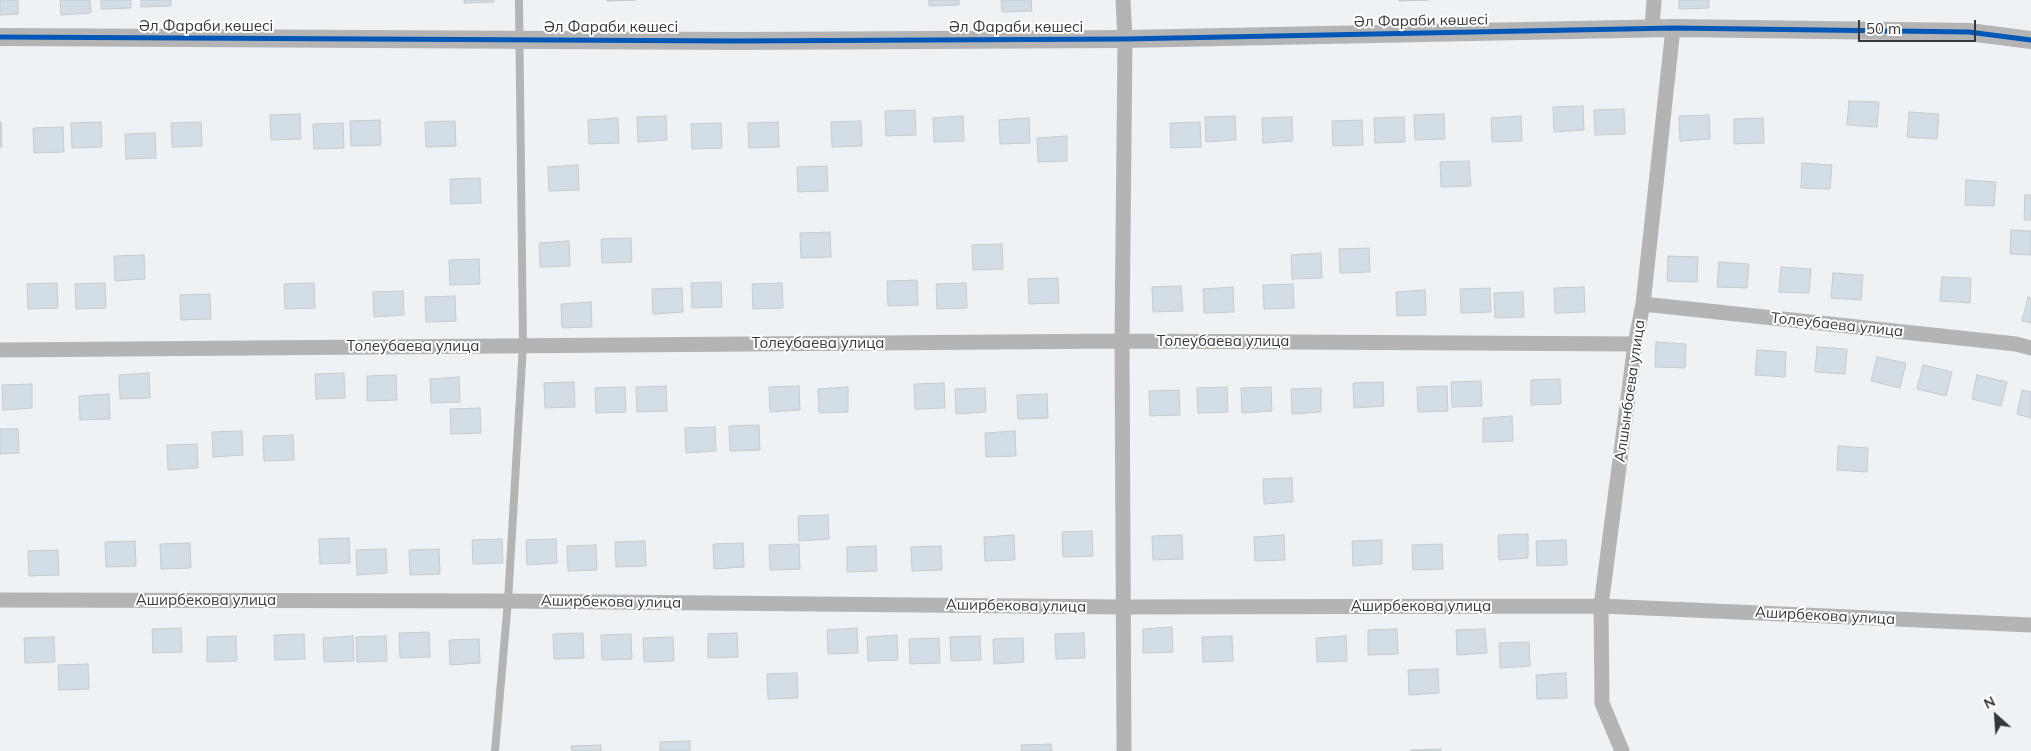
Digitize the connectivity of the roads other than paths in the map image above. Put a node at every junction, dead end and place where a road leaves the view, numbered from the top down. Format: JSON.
{"nodes":[{"id":1,"x":519,"y":0,"type":"edge"},
{"id":2,"x":1123,"y":0,"type":"edge"},
{"id":3,"x":1654,"y":0,"type":"edge"},
{"id":4,"x":1652,"y":28,"type":"junction"},
{"id":5,"x":1673,"y":28,"type":"junction"},
{"id":6,"x":0,"y":38,"type":"edge"},
{"id":7,"x":1125,"y":39,"type":"junction"},
{"id":8,"x":521,"y":40,"type":"junction"},
{"id":9,"x":2031,"y":40,"type":"edge"},
{"id":10,"x":1643,"y":304,"type":"junction"},
{"id":11,"x":1122,"y":341,"type":"junction"},
{"id":12,"x":1635,"y":344,"type":"junction"},
{"id":13,"x":523,"y":345,"type":"junction"},
{"id":14,"x":2031,"y":348,"type":"edge"},
{"id":15,"x":0,"y":350,"type":"edge"},
{"id":16,"x":0,"y":600,"type":"edge"},
{"id":17,"x":508,"y":601,"type":"junction"},
{"id":18,"x":1601,"y":606,"type":"junction"},
{"id":19,"x":1123,"y":607,"type":"junction"},
{"id":20,"x":2031,"y":625,"type":"edge"},
{"id":21,"x":495,"y":751,"type":"edge"},
{"id":22,"x":1124,"y":751,"type":"edge"},
{"id":23,"x":1622,"y":751,"type":"edge"}],
"edges":[{"from":1,"to":8,"type":"lane"},
{"from":2,"to":7,"type":"street"},
{"from":3,"to":4,"type":"street"},
{"from":4,"to":5,"type":"street","name":"Әл Фараби көшесі"},
{"from":4,"to":7,"type":"street","name":"Әл Фараби көшесі"},
{"from":5,"to":9,"type":"street","name":"Әл Фараби көшесі"},
{"from":5,"to":10,"type":"street","name":"Алшынбаева улица"},
{"from":6,"to":8,"type":"street","name":"Әл Фараби көшесі"},
{"from":7,"to":8,"type":"street","name":"Әл Фараби көшесі"},
{"from":7,"to":11,"type":"street"},
{"from":8,"to":13,"type":"lane"},
{"from":10,"to":12,"type":"street","name":"Алшынбаева улица"},
{"from":10,"to":14,"type":"street","name":"Толеубаева улица"},
{"from":11,"to":12,"type":"street","name":"Толеубаева улица"},
{"from":11,"to":13,"type":"street","name":"Толеубаева улица"},
{"from":11,"to":19,"type":"street"},
{"from":12,"to":18,"type":"street","name":"Алшынбаева улица"},
{"from":13,"to":15,"type":"street","name":"Толеубаева улица"},
{"from":13,"to":17,"type":"lane"},
{"from":16,"to":17,"type":"street","name":"Аширбекова улица"},
{"from":17,"to":19,"type":"street","name":"Аширбекова улица"},
{"from":17,"to":21,"type":"lane"},
{"from":18,"to":19,"type":"street","name":"Аширбекова улица"},
{"from":18,"to":20,"type":"street","name":"Аширбекова улица"},
{"from":18,"to":23,"type":"street","name":"Алшынбаева улица"},
{"from":19,"to":22,"type":"street"}]}
